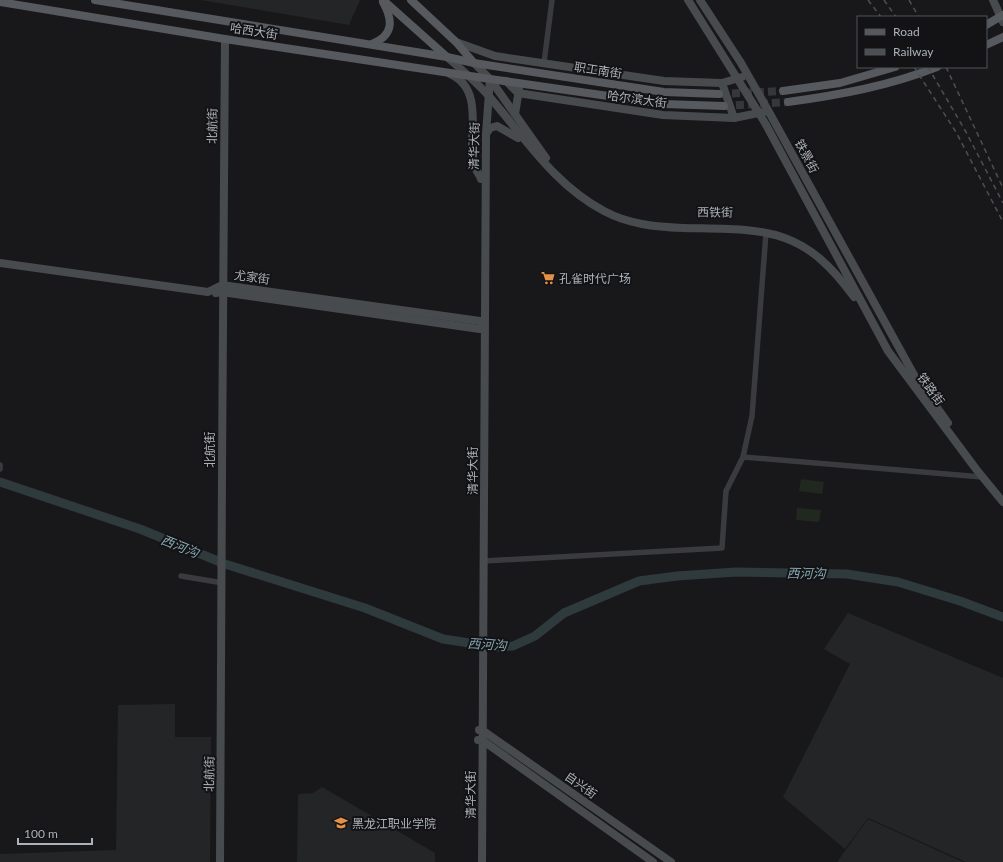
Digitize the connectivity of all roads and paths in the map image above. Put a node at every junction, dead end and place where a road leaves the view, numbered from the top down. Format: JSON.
{"nodes":[{"id":1,"x":95,"y":0,"type":"edge"},
{"id":2,"x":382,"y":0,"type":"edge"},
{"id":3,"x":412,"y":0,"type":"edge"},
{"id":4,"x":552,"y":0,"type":"edge"},
{"id":5,"x":688,"y":0,"type":"edge"},
{"id":6,"x":700,"y":0,"type":"edge"},
{"id":7,"x":993,"y":0,"type":"edge"},
{"id":8,"x":0,"y":2,"type":"edge"},
{"id":9,"x":1002,"y":18,"type":"edge"},
{"id":10,"x":987,"y":25,"type":"edge"},
{"id":11,"x":1003,"y":37,"type":"edge"},
{"id":12,"x":225,"y":39,"type":"junction"},
{"id":13,"x":456,"y":42,"type":"junction"},
{"id":14,"x":372,"y":44,"type":"junction"},
{"id":15,"x":987,"y":45,"type":"edge"},
{"id":16,"x":447,"y":57,"type":"junction"},
{"id":17,"x":474,"y":63,"type":"junction"},
{"id":18,"x":544,"y":64,"type":"junction"},
{"id":19,"x":892,"y":68,"type":"edge"},
{"id":20,"x":934,"y":68,"type":"edge"},
{"id":21,"x":448,"y":73,"type":"junction"},
{"id":22,"x":469,"y":76,"type":"junction"},
{"id":23,"x":749,"y":76,"type":"junction"},
{"id":24,"x":738,"y":78,"type":"junction"},
{"id":25,"x":490,"y":79,"type":"junction"},
{"id":26,"x":506,"y":81,"type":"junction"},
{"id":27,"x":520,"y":83,"type":"junction"},
{"id":28,"x":722,"y":83,"type":"junction"},
{"id":29,"x":783,"y":91,"type":"tunnel mouth"},
{"id":30,"x":485,"y":92,"type":"junction"},
{"id":31,"x":518,"y":93,"type":"junction"},
{"id":32,"x":720,"y":94,"type":"tunnel mouth"},
{"id":33,"x":788,"y":102,"type":"tunnel mouth"},
{"id":34,"x":724,"y":106,"type":"tunnel mouth"},
{"id":35,"x":769,"y":112,"type":"junction"},
{"id":36,"x":760,"y":113,"type":"junction"},
{"id":37,"x":515,"y":114,"type":"junction"},
{"id":38,"x":734,"y":118,"type":"junction"},
{"id":39,"x":486,"y":134,"type":"junction"},
{"id":40,"x":530,"y":145,"type":"junction"},
{"id":41,"x":481,"y":179,"type":"junction"},
{"id":42,"x":766,"y":232,"type":"junction"},
{"id":43,"x":0,"y":263,"type":"edge"},
{"id":44,"x":0,"y":268,"type":"edge"},
{"id":45,"x":851,"y":283,"type":"junction"},
{"id":46,"x":222,"y":288,"type":"junction"},
{"id":47,"x":480,"y":325,"type":"junction"},
{"id":48,"x":874,"y":326,"type":"junction"},
{"id":49,"x":886,"y":326,"type":"junction"},
{"id":50,"x":743,"y":457,"type":"junction"},
{"id":51,"x":0,"y":465,"type":"edge"},
{"id":52,"x":0,"y":469,"type":"edge"},
{"id":53,"x":982,"y":477,"type":"junction"},
{"id":54,"x":1003,"y":495,"type":"edge"},
{"id":55,"x":1003,"y":502,"type":"edge"},
{"id":56,"x":484,"y":561,"type":"junction"},
{"id":57,"x":181,"y":576,"type":"dead end"},
{"id":58,"x":217,"y":582,"type":"dead end"},
{"id":59,"x":482,"y":599,"type":"junction"},
{"id":60,"x":480,"y":730,"type":"junction"},
{"id":61,"x":480,"y":740,"type":"junction"},
{"id":62,"x":220,"y":862,"type":"edge"},
{"id":63,"x":477,"y":862,"type":"edge"},
{"id":64,"x":482,"y":862,"type":"edge"},
{"id":65,"x":653,"y":862,"type":"edge"},
{"id":66,"x":671,"y":862,"type":"edge"}],
"edges":[{"from":1,"to":14,"type":"main road","name":"哈西大街"},
{"from":2,"to":14,"type":"main road"},
{"from":2,"to":16,"type":"main road"},
{"from":3,"to":13,"type":"main road"},
{"from":4,"to":18,"type":"street"},
{"from":5,"to":24,"type":"main road","name":"铁景街"},
{"from":6,"to":23,"type":"main road","name":"铁景街"},
{"from":7,"to":9,"type":"main road"},
{"from":8,"to":12,"type":"main road","name":"哈西大街"},
{"from":9,"to":10,"type":"main road"},
{"from":11,"to":15,"type":"main road"},
{"from":12,"to":21,"type":"main road","name":"哈西大街"},
{"from":12,"to":46,"type":"main road","name":"北航街"},
{"from":13,"to":17,"type":"main road"},
{"from":13,"to":18,"type":"main road"},
{"from":14,"to":16,"type":"main road","name":"哈西大街"},
{"from":16,"to":17,"type":"main road","name":"哈西大街"},
{"from":16,"to":22,"type":"main road"},
{"from":17,"to":25,"type":"main road"},
{"from":17,"to":32,"type":"main road","name":"职工南街"},
{"from":18,"to":28,"type":"main road","name":"哈尔滨大街"},
{"from":19,"to":29,"type":"main road"},
{"from":20,"to":33,"type":"main road"},
{"from":21,"to":22,"type":"main road","name":"哈西大街"},
{"from":21,"to":41,"type":"main road"},
{"from":22,"to":25,"type":"main road","name":"哈西大街"},
{"from":22,"to":30,"type":"main road"},
{"from":23,"to":24,"type":"main road","name":"哈尔滨大街"},
{"from":23,"to":35,"type":"main road","name":"铁景街"},
{"from":24,"to":28,"type":"main road","name":"哈尔滨大街"},
{"from":24,"to":36,"type":"main road","name":"铁景街"},
{"from":25,"to":26,"type":"main road","name":"哈西大街"},
{"from":25,"to":30,"type":"main road","name":"清华大街"},
{"from":25,"to":37,"type":"main road"},
{"from":26,"to":27,"type":"main road","name":"职工南街"},
{"from":26,"to":31,"type":"main road"},
{"from":27,"to":31,"type":"main road"},
{"from":27,"to":34,"type":"main road","name":"职工南街"},
{"from":28,"to":38,"type":"main road"},
{"from":30,"to":39,"type":"main road","name":"清华大街"},
{"from":30,"to":40,"type":"main road"},
{"from":30,"to":41,"type":"main road","name":"清华大街"},
{"from":31,"to":37,"type":"main road"},
{"from":31,"to":38,"type":"main road","name":"哈尔滨大街"},
{"from":35,"to":36,"type":"main road","name":"哈尔滨大街"},
{"from":35,"to":49,"type":"main road","name":"铁景街"},
{"from":36,"to":38,"type":"main road","name":"哈尔滨大街"},
{"from":36,"to":45,"type":"main road","name":"铁景街"},
{"from":37,"to":40,"type":"main road"},
{"from":39,"to":40,"type":"main road"},
{"from":39,"to":56,"type":"main road","name":"清华大街"},
{"from":40,"to":42,"type":"main road","name":"西铁街"},
{"from":40,"to":45,"type":"main road","name":"西铁街"},
{"from":41,"to":47,"type":"main road","name":"清华大街"},
{"from":42,"to":48,"type":"main road","name":"西铁街"},
{"from":42,"to":50,"type":"street"},
{"from":43,"to":46,"type":"main road","name":"尤家街"},
{"from":44,"to":46,"type":"main road","name":"尤家街"},
{"from":45,"to":48,"type":"main road","name":"铁路街"},
{"from":45,"to":49,"type":"main road","name":"西铁街"},
{"from":46,"to":47,"type":"main road","name":"尤家街"},
{"from":46,"to":62,"type":"main road","name":"北航街"},
{"from":47,"to":59,"type":"main road","name":"清华大街"},
{"from":48,"to":53,"type":"main road","name":"铁路街"},
{"from":49,"to":54,"type":"main road","name":"铁路街"},
{"from":50,"to":53,"type":"street"},
{"from":50,"to":56,"type":"street"},
{"from":51,"to":52,"type":"street"},
{"from":53,"to":55,"type":"main road","name":"铁路街"},
{"from":56,"to":59,"type":"main road","name":"清华大街"},
{"from":57,"to":58,"type":"street"},
{"from":59,"to":60,"type":"main road","name":"清华大街"},
{"from":60,"to":61,"type":"main road","name":"清华大街"},
{"from":60,"to":66,"type":"main road","name":"自兴街"},
{"from":61,"to":63,"type":"main road","name":"清华大街"},
{"from":61,"to":64,"type":"main road","name":"清华大街"},
{"from":61,"to":65,"type":"main road","name":"自兴街"}]}
